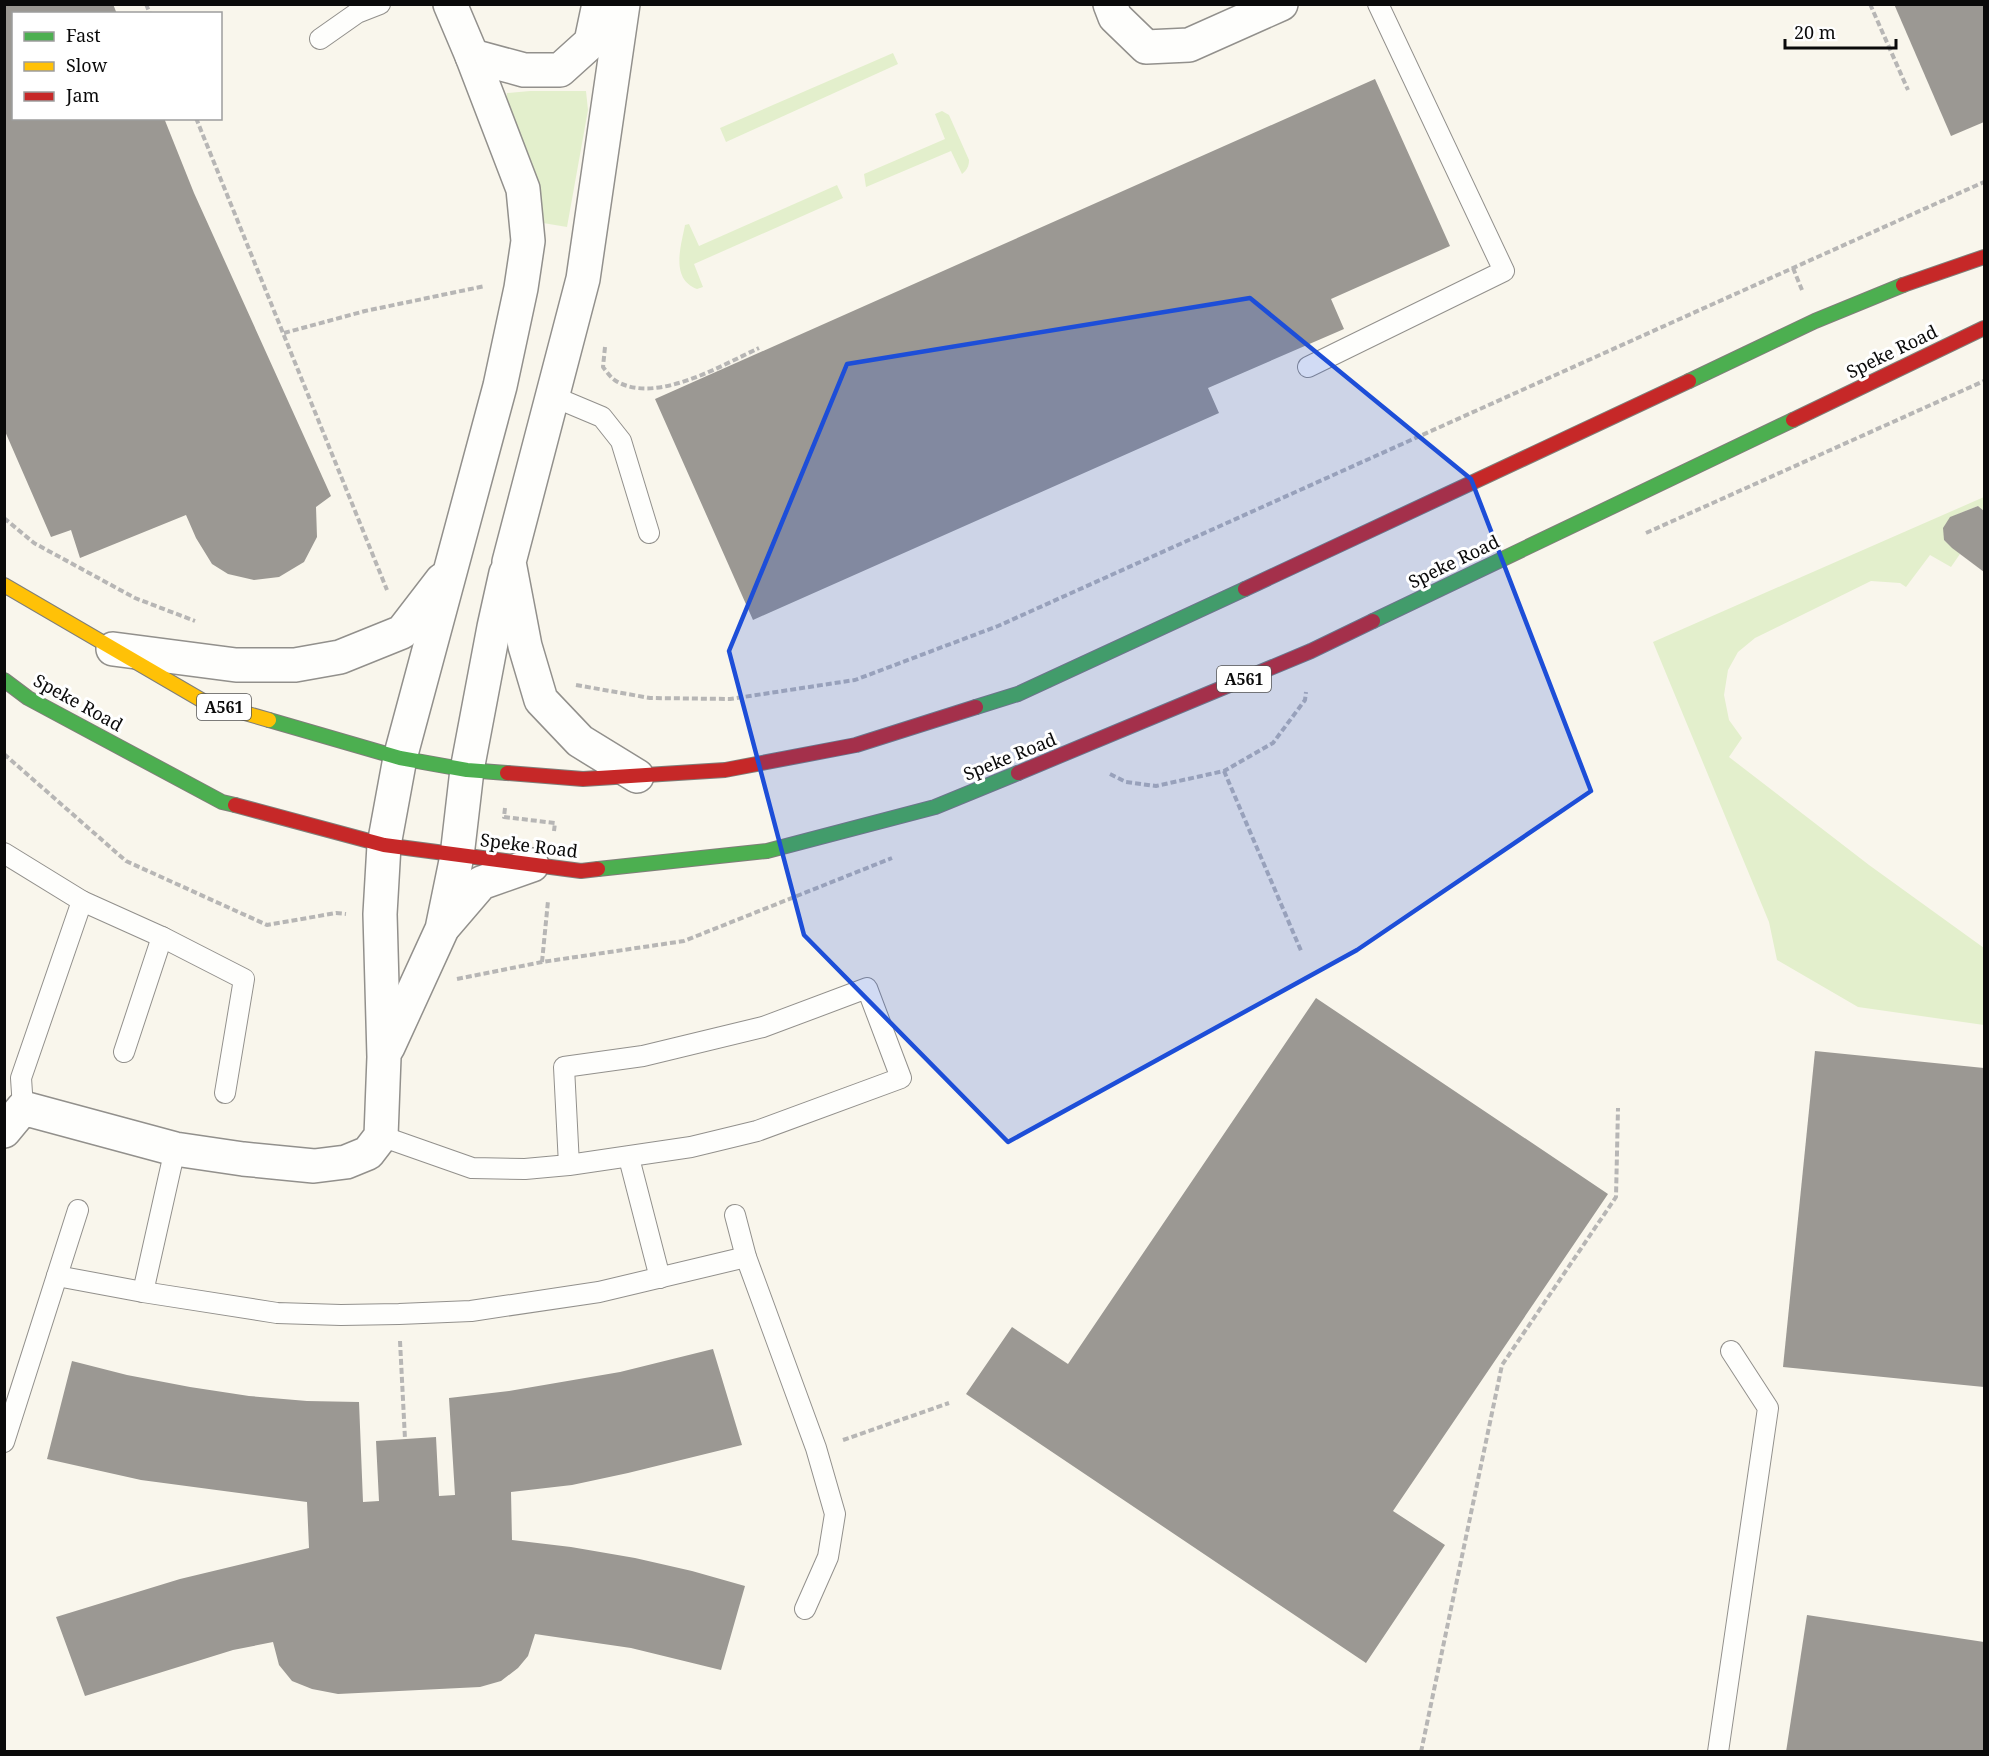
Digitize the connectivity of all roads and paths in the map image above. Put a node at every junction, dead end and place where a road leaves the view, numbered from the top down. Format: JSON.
{"nodes":[{"id":1,"x":380,"y":4,"type":"edge"},
{"id":2,"x":450,"y":4,"type":"edge"},
{"id":3,"x":599,"y":4,"type":"edge"},
{"id":4,"x":623,"y":4,"type":"edge"},
{"id":5,"x":1110,"y":4,"type":"edge"},
{"id":6,"x":1281,"y":4,"type":"edge"},
{"id":7,"x":1378,"y":4,"type":"edge"},
{"id":8,"x":1870,"y":4,"type":"edge"},
{"id":9,"x":320,"y":39,"type":"dead end"},
{"id":10,"x":472,"y":56,"type":"junction"},
{"id":11,"x":1908,"y":90,"type":"dead end"},
{"id":12,"x":197,"y":120,"type":"edge"},
{"id":13,"x":1984,"y":182,"type":"edge"},
{"id":14,"x":1984,"y":257,"type":"edge"},
{"id":15,"x":521,"y":288,"type":"junction"},
{"id":16,"x":1984,"y":328,"type":"edge"},
{"id":17,"x":284,"y":333,"type":"junction"},
{"id":18,"x":605,"y":342,"type":"dead end"},
{"id":19,"x":759,"y":348,"type":"dead end"},
{"id":20,"x":1308,"y":367,"type":"dead end"},
{"id":21,"x":552,"y":396,"type":"junction"},
{"id":22,"x":4,"y":518,"type":"edge"},
{"id":23,"x":649,"y":533,"type":"dead end"},
{"id":24,"x":509,"y":562,"type":"junction"},
{"id":25,"x":451,"y":569,"type":"junction"},
{"id":26,"x":4,"y":585,"type":"edge"},
{"id":27,"x":382,"y":597,"type":"dead end"},
{"id":28,"x":201,"y":624,"type":"dead end"},
{"id":29,"x":113,"y":649,"type":"junction"},
{"id":30,"x":4,"y":680,"type":"edge"},
{"id":31,"x":566,"y":683,"type":"dead end"},
{"id":32,"x":1307,"y":685,"type":"dead end"},
{"id":33,"x":400,"y":758,"type":"junction"},
{"id":34,"x":467,"y":770,"type":"junction"},
{"id":35,"x":1224,"y":771,"type":"junction"},
{"id":36,"x":1107,"y":772,"type":"dead end"},
{"id":37,"x":637,"y":776,"type":"junction"},
{"id":38,"x":384,"y":845,"type":"junction"},
{"id":39,"x":4,"y":853,"type":"edge"},
{"id":40,"x":457,"y":856,"type":"junction"},
{"id":41,"x":532,"y":865,"type":"junction"},
{"id":42,"x":82,"y":901,"type":"junction"},
{"id":43,"x":442,"y":929,"type":"junction"},
{"id":44,"x":162,"y":936,"type":"junction"},
{"id":45,"x":1302,"y":953,"type":"dead end"},
{"id":46,"x":124,"y":1052,"type":"dead end"},
{"id":47,"x":384,"y":1057,"type":"junction"},
{"id":48,"x":225,"y":1093,"type":"dead end"},
{"id":49,"x":1618,"y":1108,"type":"dead end"},
{"id":50,"x":14,"y":1120,"type":"edge"},
{"id":51,"x":381,"y":1136,"type":"junction"},
{"id":52,"x":175,"y":1149,"type":"junction"},
{"id":53,"x":629,"y":1158,"type":"junction"},
{"id":54,"x":569,"y":1166,"type":"junction"},
{"id":55,"x":78,"y":1210,"type":"dead end"},
{"id":56,"x":735,"y":1215,"type":"dead end"},
{"id":57,"x":747,"y":1257,"type":"junction"},
{"id":58,"x":57,"y":1276,"type":"junction"},
{"id":59,"x":660,"y":1278,"type":"junction"},
{"id":60,"x":143,"y":1292,"type":"junction"},
{"id":61,"x":399,"y":1314,"type":"junction"},
{"id":62,"x":1731,"y":1351,"type":"dead end"},
{"id":63,"x":949,"y":1403,"type":"dead end"},
{"id":64,"x":405,"y":1439,"type":"dead end"},
{"id":65,"x":4,"y":1442,"type":"edge"},
{"id":66,"x":816,"y":1448,"type":"junction"},
{"id":67,"x":805,"y":1609,"type":"dead end"},
{"id":68,"x":1421,"y":1752,"type":"edge"},
{"id":69,"x":1718,"y":1752,"type":"edge"}],
"edges":[{"from":1,"to":9,"type":"lane"},
{"from":2,"to":10,"type":"street"},
{"from":3,"to":10,"type":"street"},
{"from":4,"to":21,"type":"street"},
{"from":5,"to":6,"type":"street"},
{"from":7,"to":20,"type":"lane"},
{"from":8,"to":11,"type":"path"},
{"from":10,"to":15,"type":"street"},
{"from":12,"to":17,"type":"path"},
{"from":13,"to":31,"type":"path"},
{"from":14,"to":37,"type":"highway","number":"A561"},
{"from":15,"to":17,"type":"path"},
{"from":15,"to":25,"type":"street"},
{"from":16,"to":41,"type":"highway","name":"Speke Road","number":"A561"},
{"from":17,"to":27,"type":"path"},
{"from":18,"to":19,"type":"path"},
{"from":21,"to":23,"type":"lane"},
{"from":21,"to":24,"type":"street"},
{"from":22,"to":28,"type":"path"},
{"from":24,"to":34,"type":"street"},
{"from":24,"to":37,"type":"street"},
{"from":25,"to":29,"type":"street"},
{"from":25,"to":33,"type":"street"},
{"from":26,"to":29,"type":"highway","number":"A561"},
{"from":29,"to":33,"type":"highway","number":"A561"},
{"from":30,"to":38,"type":"highway","name":"Speke Road","number":"A561"},
{"from":32,"to":35,"type":"path"},
{"from":33,"to":34,"type":"highway","number":"A561"},
{"from":33,"to":38,"type":"street"},
{"from":34,"to":37,"type":"highway","number":"A561"},
{"from":34,"to":40,"type":"street"},
{"from":35,"to":36,"type":"path"},
{"from":35,"to":45,"type":"path"},
{"from":38,"to":40,"type":"highway","name":"Speke Road","number":"A561"},
{"from":38,"to":47,"type":"street"},
{"from":39,"to":42,"type":"lane"},
{"from":40,"to":41,"type":"highway","name":"Speke Road","number":"A561"},
{"from":40,"to":43,"type":"street"},
{"from":41,"to":43,"type":"street"},
{"from":42,"to":44,"type":"lane"},
{"from":42,"to":50,"type":"lane"},
{"from":43,"to":47,"type":"street"},
{"from":44,"to":46,"type":"lane"},
{"from":44,"to":48,"type":"lane"},
{"from":47,"to":51,"type":"street"},
{"from":49,"to":68,"type":"path"},
{"from":50,"to":52,"type":"street"},
{"from":51,"to":52,"type":"street"},
{"from":51,"to":54,"type":"lane"},
{"from":52,"to":60,"type":"lane"},
{"from":53,"to":54,"type":"lane"},
{"from":53,"to":54,"type":"lane"},
{"from":53,"to":59,"type":"lane"},
{"from":55,"to":58,"type":"lane"},
{"from":56,"to":57,"type":"lane"},
{"from":57,"to":59,"type":"lane"},
{"from":57,"to":66,"type":"lane"},
{"from":58,"to":60,"type":"lane"},
{"from":58,"to":65,"type":"lane"},
{"from":59,"to":61,"type":"lane"},
{"from":60,"to":61,"type":"lane"},
{"from":61,"to":64,"type":"path"},
{"from":62,"to":69,"type":"lane"},
{"from":63,"to":66,"type":"path"},
{"from":66,"to":67,"type":"lane"}]}
